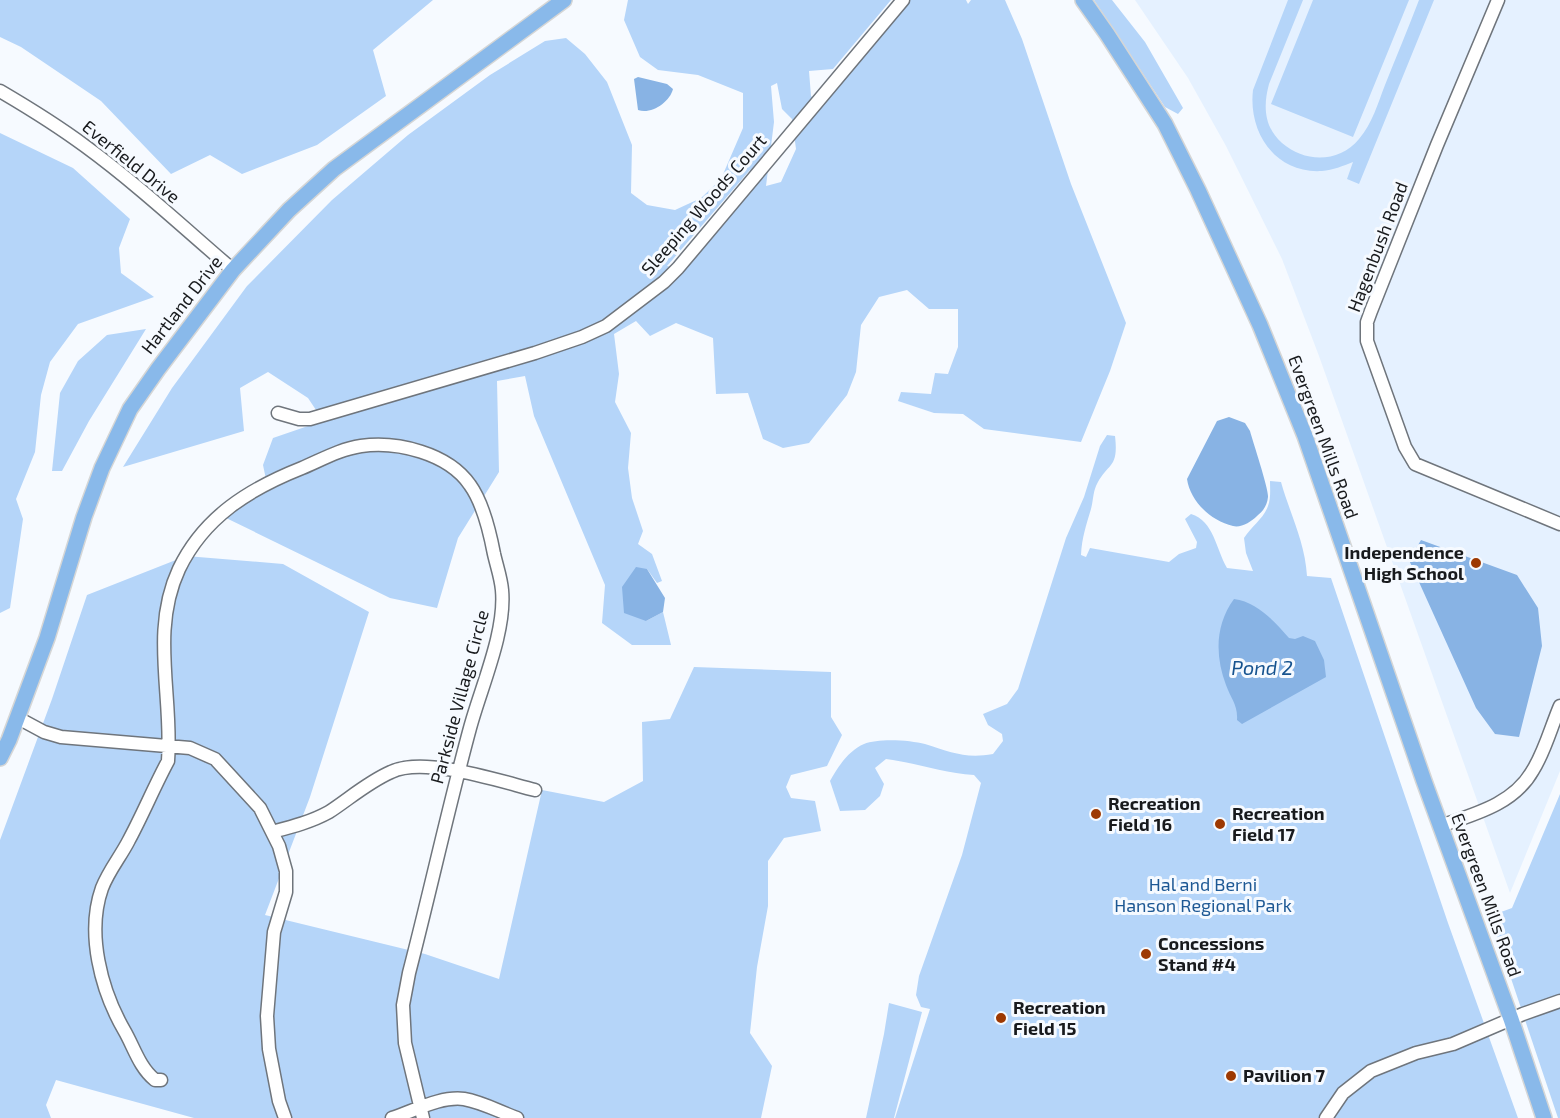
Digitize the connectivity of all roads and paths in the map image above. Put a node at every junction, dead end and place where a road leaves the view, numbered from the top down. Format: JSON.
{"nodes":[{"id":1,"x":564,"y":0,"type":"edge"},
{"id":2,"x":903,"y":0,"type":"edge"},
{"id":3,"x":1083,"y":0,"type":"edge"},
{"id":4,"x":1498,"y":0,"type":"edge"},
{"id":5,"x":0,"y":91,"type":"edge"},
{"id":6,"x":233,"y":270,"type":"junction"},
{"id":7,"x":278,"y":413,"type":"dead end"},
{"id":8,"x":1560,"y":524,"type":"edge"},
{"id":9,"x":1560,"y":706,"type":"edge"},
{"id":10,"x":18,"y":718,"type":"junction"},
{"id":11,"x":170,"y":746,"type":"junction"},
{"id":12,"x":0,"y":758,"type":"edge"},
{"id":13,"x":459,"y":772,"type":"junction"},
{"id":14,"x":535,"y":790,"type":"dead end"},
{"id":15,"x":1440,"y":826,"type":"junction"},
{"id":16,"x":272,"y":832,"type":"junction"},
{"id":17,"x":1560,"y":1000,"type":"edge"},
{"id":18,"x":1511,"y":1019,"type":"junction"},
{"id":19,"x":161,"y":1080,"type":"dead end"},
{"id":20,"x":422,"y":1113,"type":"edge"},
{"id":21,"x":285,"y":1118,"type":"edge"},
{"id":22,"x":392,"y":1118,"type":"edge"},
{"id":23,"x":517,"y":1118,"type":"edge"},
{"id":24,"x":1326,"y":1118,"type":"edge"},
{"id":25,"x":1544,"y":1118,"type":"edge"}],
"edges":[{"from":1,"to":6,"type":"main road","name":"Hartland Drive"},
{"from":2,"to":7,"type":"street","name":"Sleeping Woods Court"},
{"from":3,"to":15,"type":"main road","name":"Evergreen Mills Road"},
{"from":4,"to":8,"type":"street","name":"Hagenbush Road"},
{"from":5,"to":6,"type":"street","name":"Everfield Drive"},
{"from":6,"to":10,"type":"main road","name":"Hartland Drive"},
{"from":9,"to":15,"type":"street"},
{"from":10,"to":11,"type":"street"},
{"from":10,"to":12,"type":"main road","name":"Hartland Drive"},
{"from":11,"to":13,"type":"street","name":"Parkside Village Circle"},
{"from":11,"to":16,"type":"street"},
{"from":11,"to":19,"type":"street"},
{"from":13,"to":14,"type":"street"},
{"from":13,"to":16,"type":"street"},
{"from":13,"to":20,"type":"street","name":"Parkside Village Circle"},
{"from":15,"to":18,"type":"main road","name":"Evergreen Mills Road"},
{"from":16,"to":21,"type":"street"},
{"from":17,"to":18,"type":"street"},
{"from":18,"to":24,"type":"street"},
{"from":18,"to":25,"type":"main road","name":"Evergreen Mills Road"},
{"from":20,"to":22,"type":"street"},
{"from":20,"to":23,"type":"street"}]}
